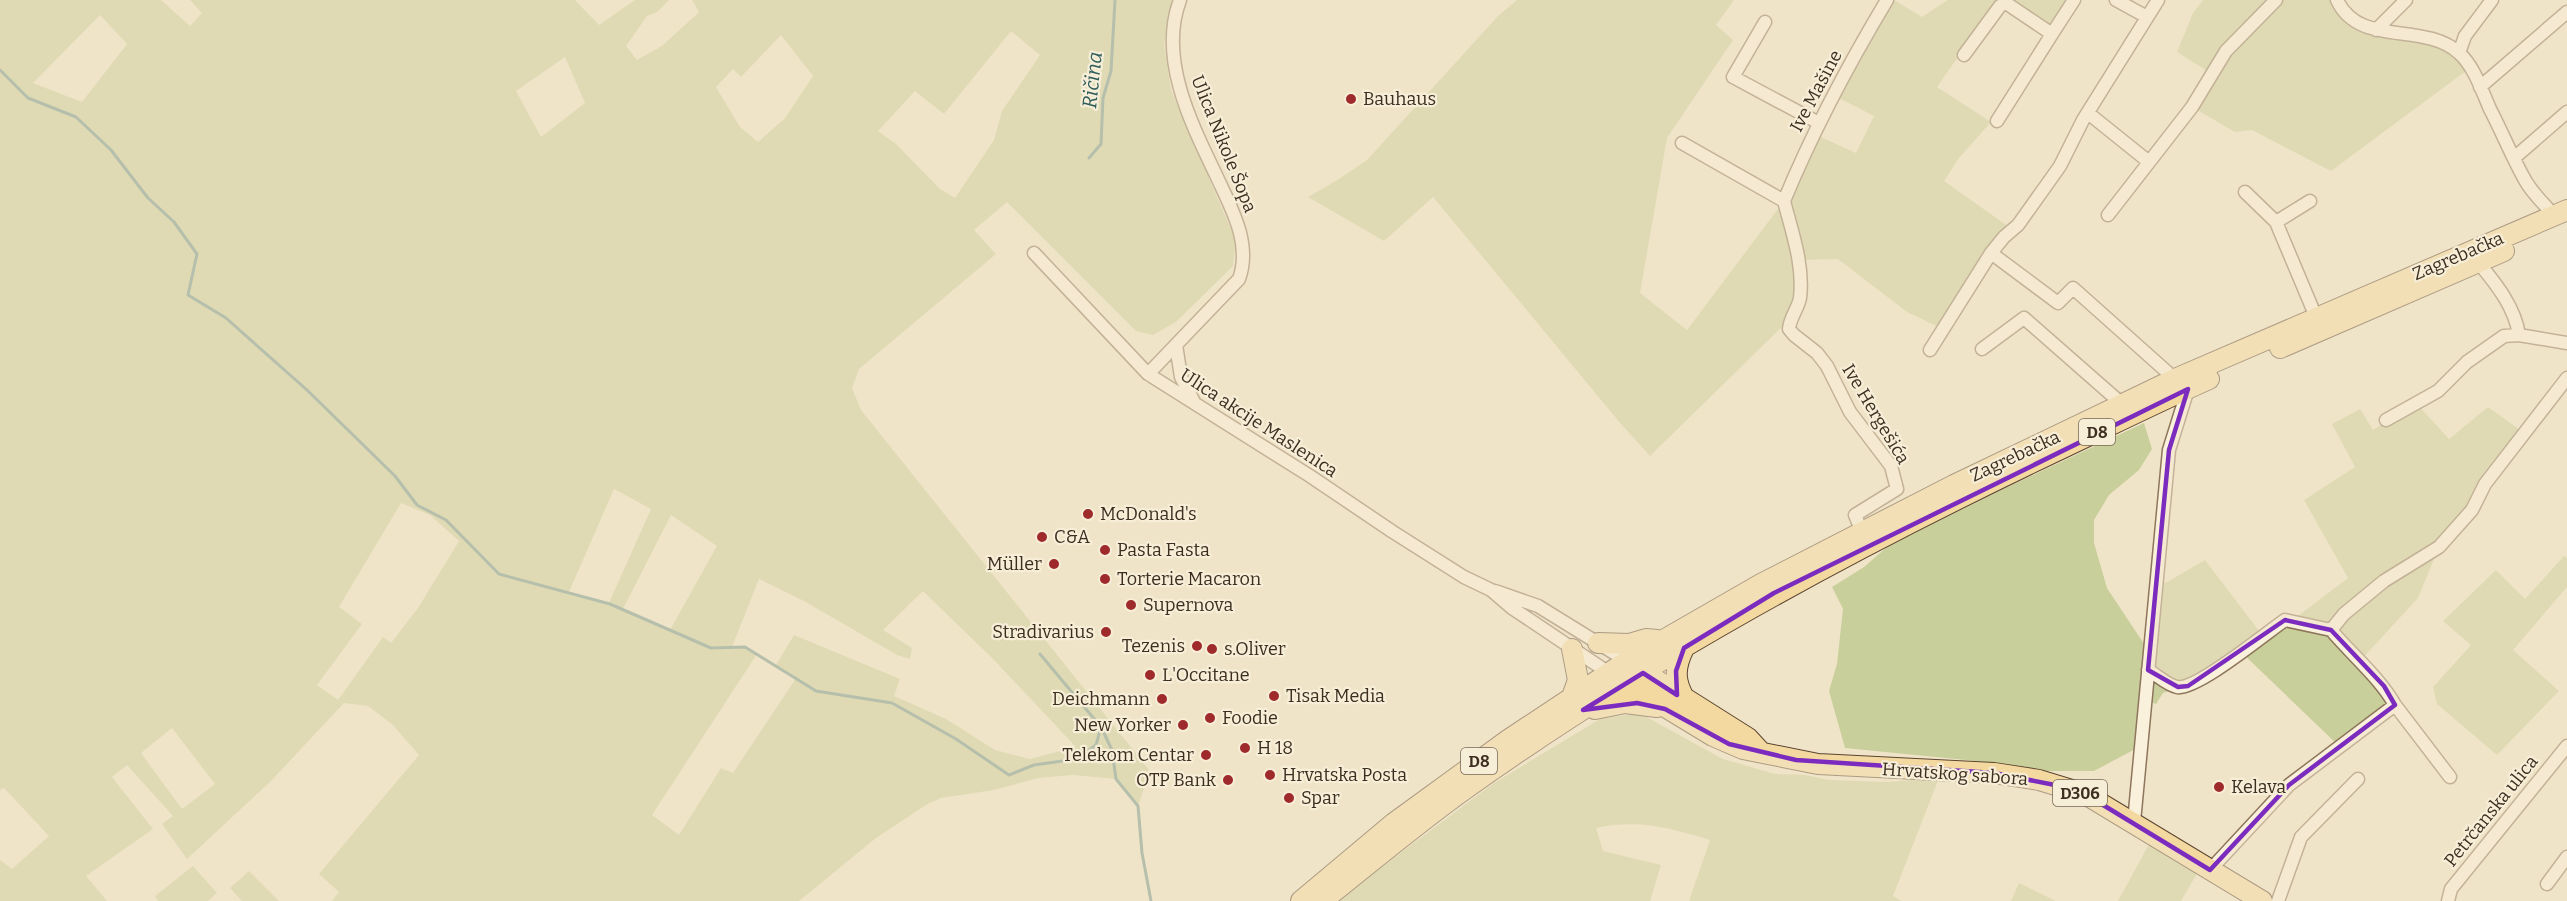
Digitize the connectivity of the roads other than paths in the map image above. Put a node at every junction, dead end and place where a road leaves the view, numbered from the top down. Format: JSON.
{"nodes":[{"id":1,"x":1180,"y":0,"type":"edge"},
{"id":2,"x":1887,"y":0,"type":"edge"},
{"id":3,"x":2074,"y":0,"type":"edge"},
{"id":4,"x":2116,"y":0,"type":"edge"},
{"id":5,"x":2158,"y":0,"type":"edge"},
{"id":6,"x":2276,"y":0,"type":"edge"},
{"id":7,"x":2337,"y":0,"type":"edge"},
{"id":8,"x":2406,"y":0,"type":"edge"},
{"id":9,"x":2492,"y":0,"type":"edge"},
{"id":10,"x":2563,"y":16,"type":"edge"},
{"id":11,"x":2147,"y":17,"type":"junction"},
{"id":12,"x":1765,"y":22,"type":"dead end"},
{"id":13,"x":2376,"y":30,"type":"junction"},
{"id":14,"x":2567,"y":30,"type":"edge"},
{"id":15,"x":2052,"y":34,"type":"junction"},
{"id":16,"x":2459,"y":53,"type":"junction"},
{"id":17,"x":1964,"y":54,"type":"dead end"},
{"id":18,"x":2480,"y":87,"type":"junction"},
{"id":19,"x":2567,"y":112,"type":"edge"},
{"id":20,"x":2088,"y":113,"type":"junction"},
{"id":21,"x":1996,"y":121,"type":"dead end"},
{"id":22,"x":1819,"y":123,"type":"junction"},
{"id":23,"x":1682,"y":143,"type":"dead end"},
{"id":24,"x":2514,"y":158,"type":"junction"},
{"id":25,"x":2149,"y":162,"type":"junction"},
{"id":26,"x":2245,"y":192,"type":"dead end"},
{"id":27,"x":1784,"y":201,"type":"junction"},
{"id":28,"x":2310,"y":201,"type":"dead end"},
{"id":29,"x":2108,"y":215,"type":"dead end"},
{"id":30,"x":2563,"y":216,"type":"edge"},
{"id":31,"x":2276,"y":222,"type":"junction"},
{"id":32,"x":1034,"y":253,"type":"dead end"},
{"id":33,"x":1991,"y":253,"type":"junction"},
{"id":34,"x":2478,"y":262,"type":"junction"},
{"id":35,"x":2316,"y":317,"type":"junction"},
{"id":36,"x":2519,"y":335,"type":"junction"},
{"id":37,"x":2567,"y":344,"type":"edge"},
{"id":38,"x":1176,"y":345,"type":"junction"},
{"id":39,"x":1930,"y":350,"type":"dead end"},
{"id":40,"x":1982,"y":350,"type":"dead end"},
{"id":41,"x":1148,"y":374,"type":"junction"},
{"id":42,"x":2567,"y":378,"type":"edge"},
{"id":43,"x":2182,"y":384,"type":"junction"},
{"id":44,"x":1195,"y":403,"type":"junction"},
{"id":45,"x":2122,"y":404,"type":"junction"},
{"id":46,"x":2386,"y":420,"type":"dead end"},
{"id":47,"x":1862,"y":532,"type":"junction"},
{"id":48,"x":1491,"y":590,"type":"junction"},
{"id":49,"x":2331,"y":630,"type":"junction"},
{"id":50,"x":1663,"y":641,"type":"junction"},
{"id":51,"x":1598,"y":643,"type":"junction"},
{"id":52,"x":1684,"y":648,"type":"junction"},
{"id":53,"x":1572,"y":649,"type":"junction"},
{"id":54,"x":1627,"y":661,"type":"junction"},
{"id":55,"x":2148,"y":670,"type":"junction"},
{"id":56,"x":1609,"y":673,"type":"junction"},
{"id":57,"x":1643,"y":673,"type":"junction"},
{"id":58,"x":1625,"y":683,"type":"junction"},
{"id":59,"x":1686,"y":701,"type":"junction"},
{"id":60,"x":1578,"y":703,"type":"junction"},
{"id":61,"x":2395,"y":705,"type":"junction"},
{"id":62,"x":1665,"y":709,"type":"junction"},
{"id":63,"x":2567,"y":746,"type":"edge"},
{"id":64,"x":1761,"y":752,"type":"junction"},
{"id":65,"x":2450,"y":777,"type":"dead end"},
{"id":66,"x":2358,"y":779,"type":"dead end"},
{"id":67,"x":2134,"y":822,"type":"junction"},
{"id":68,"x":2567,"y":857,"type":"edge"},
{"id":69,"x":2210,"y":870,"type":"junction"},
{"id":70,"x":2547,"y":884,"type":"dead end"},
{"id":71,"x":1301,"y":901,"type":"edge"},
{"id":72,"x":1322,"y":901,"type":"edge"},
{"id":73,"x":2262,"y":901,"type":"edge"},
{"id":74,"x":2278,"y":901,"type":"edge"},
{"id":75,"x":2448,"y":901,"type":"edge"}],
"edges":[{"from":1,"to":38,"type":"street","name":"Ulica Nikole Šopa"},
{"from":2,"to":22,"type":"street","name":"Ive Mašine"},
{"from":3,"to":15,"type":"street"},
{"from":4,"to":11,"type":"street"},
{"from":5,"to":11,"type":"street"},
{"from":6,"to":25,"type":"street"},
{"from":7,"to":13,"type":"street"},
{"from":8,"to":13,"type":"street"},
{"from":9,"to":16,"type":"street"},
{"from":10,"to":14,"type":"street"},
{"from":10,"to":18,"type":"street"},
{"from":11,"to":20,"type":"street"},
{"from":12,"to":22,"type":"street"},
{"from":13,"to":16,"type":"street"},
{"from":15,"to":17,"type":"street"},
{"from":15,"to":21,"type":"street"},
{"from":16,"to":18,"type":"street"},
{"from":18,"to":24,"type":"street"},
{"from":19,"to":24,"type":"street"},
{"from":20,"to":25,"type":"street"},
{"from":20,"to":33,"type":"street"},
{"from":22,"to":27,"type":"street","name":"Ive Mašine"},
{"from":23,"to":27,"type":"street"},
{"from":24,"to":30,"type":"street"},
{"from":25,"to":29,"type":"street"},
{"from":26,"to":31,"type":"street"},
{"from":27,"to":47,"type":"street","name":"Ive Hergešića"},
{"from":28,"to":31,"type":"street"},
{"from":30,"to":34,"type":"main road","name":"Zagrebačka","number":"D8"},
{"from":30,"to":35,"type":"main road","name":"Zagrebačka","number":"D8"},
{"from":31,"to":35,"type":"street"},
{"from":32,"to":41,"type":"street","name":"Ulica akcije Maslenica"},
{"from":33,"to":39,"type":"street"},
{"from":33,"to":43,"type":"street"},
{"from":34,"to":36,"type":"street"},
{"from":34,"to":43,"type":"main road","name":"Zagrebačka","number":"D8"},
{"from":35,"to":43,"type":"main road","name":"Zagrebačka","number":"D8"},
{"from":36,"to":37,"type":"street"},
{"from":36,"to":46,"type":"street"},
{"from":38,"to":41,"type":"street","name":"Ulica Nikole Šopa"},
{"from":38,"to":44,"type":"street"},
{"from":40,"to":45,"type":"street"},
{"from":41,"to":44,"type":"street","name":"Ulica akcije Maslenica"},
{"from":42,"to":49,"type":"street"},
{"from":43,"to":45,"type":"main road","name":"Zagrebačka","number":"D8"},
{"from":43,"to":52,"type":"main road","name":"Zagrebačka","number":"D8"},
{"from":43,"to":55,"type":"street"},
{"from":44,"to":48,"type":"street","name":"Ulica akcije Maslenica"},
{"from":45,"to":47,"type":"main road","name":"Zagrebačka","number":"D8"},
{"from":47,"to":50,"type":"main road","name":"Zagrebačka","number":"D8"},
{"from":48,"to":51,"type":"street","name":"Ulica akcije Maslenica"},
{"from":48,"to":53,"type":"street","name":"Ulica akcije Maslenica"},
{"from":49,"to":55,"type":"street"},
{"from":49,"to":61,"type":"street"},
{"from":50,"to":51,"type":"main road"},
{"from":50,"to":54,"type":"main road","name":"Zagrebačka","number":"D8"},
{"from":51,"to":54,"type":"street","name":"Ulica akcije Maslenica"},
{"from":52,"to":57,"type":"main road","name":"Zagrebačka","number":"D8"},
{"from":52,"to":59,"type":"main road"},
{"from":53,"to":56,"type":"street","name":"Ulica akcije Maslenica"},
{"from":53,"to":60,"type":"main road"},
{"from":54,"to":56,"type":"main road","name":"Zagrebačka","number":"D8"},
{"from":54,"to":57,"type":"main road","name":"Hrvatskog sabora"},
{"from":55,"to":67,"type":"street"},
{"from":56,"to":58,"type":"main road","name":"Hrvatskog sabora"},
{"from":56,"to":60,"type":"main road","number":"D8"},
{"from":57,"to":58,"type":"main road","name":"Zagrebačka","number":"D8"},
{"from":57,"to":59,"type":"main road","name":"Hrvatskog sabora","number":"D306"},
{"from":58,"to":60,"type":"main road","number":"D8"},
{"from":58,"to":62,"type":"main road","name":"Hrvatskog sabora","number":"D306"},
{"from":59,"to":64,"type":"main road","name":"Hrvatskog sabora","number":"D306"},
{"from":60,"to":62,"type":"main road"},
{"from":60,"to":71,"type":"main road","number":"D8"},
{"from":60,"to":72,"type":"main road","number":"D8"},
{"from":61,"to":65,"type":"street"},
{"from":61,"to":69,"type":"street"},
{"from":62,"to":64,"type":"main road","name":"Hrvatskog sabora","number":"D306"},
{"from":63,"to":75,"type":"street","name":"Petrčanska ulica"},
{"from":64,"to":67,"type":"main road","name":"Hrvatskog sabora","number":"D306"},
{"from":66,"to":74,"type":"street"},
{"from":67,"to":69,"type":"main road","name":"Hrvatskog sabora","number":"D306"},
{"from":68,"to":70,"type":"street"},
{"from":69,"to":73,"type":"main road","name":"Hrvatskog sabora","number":"D306"}]}
